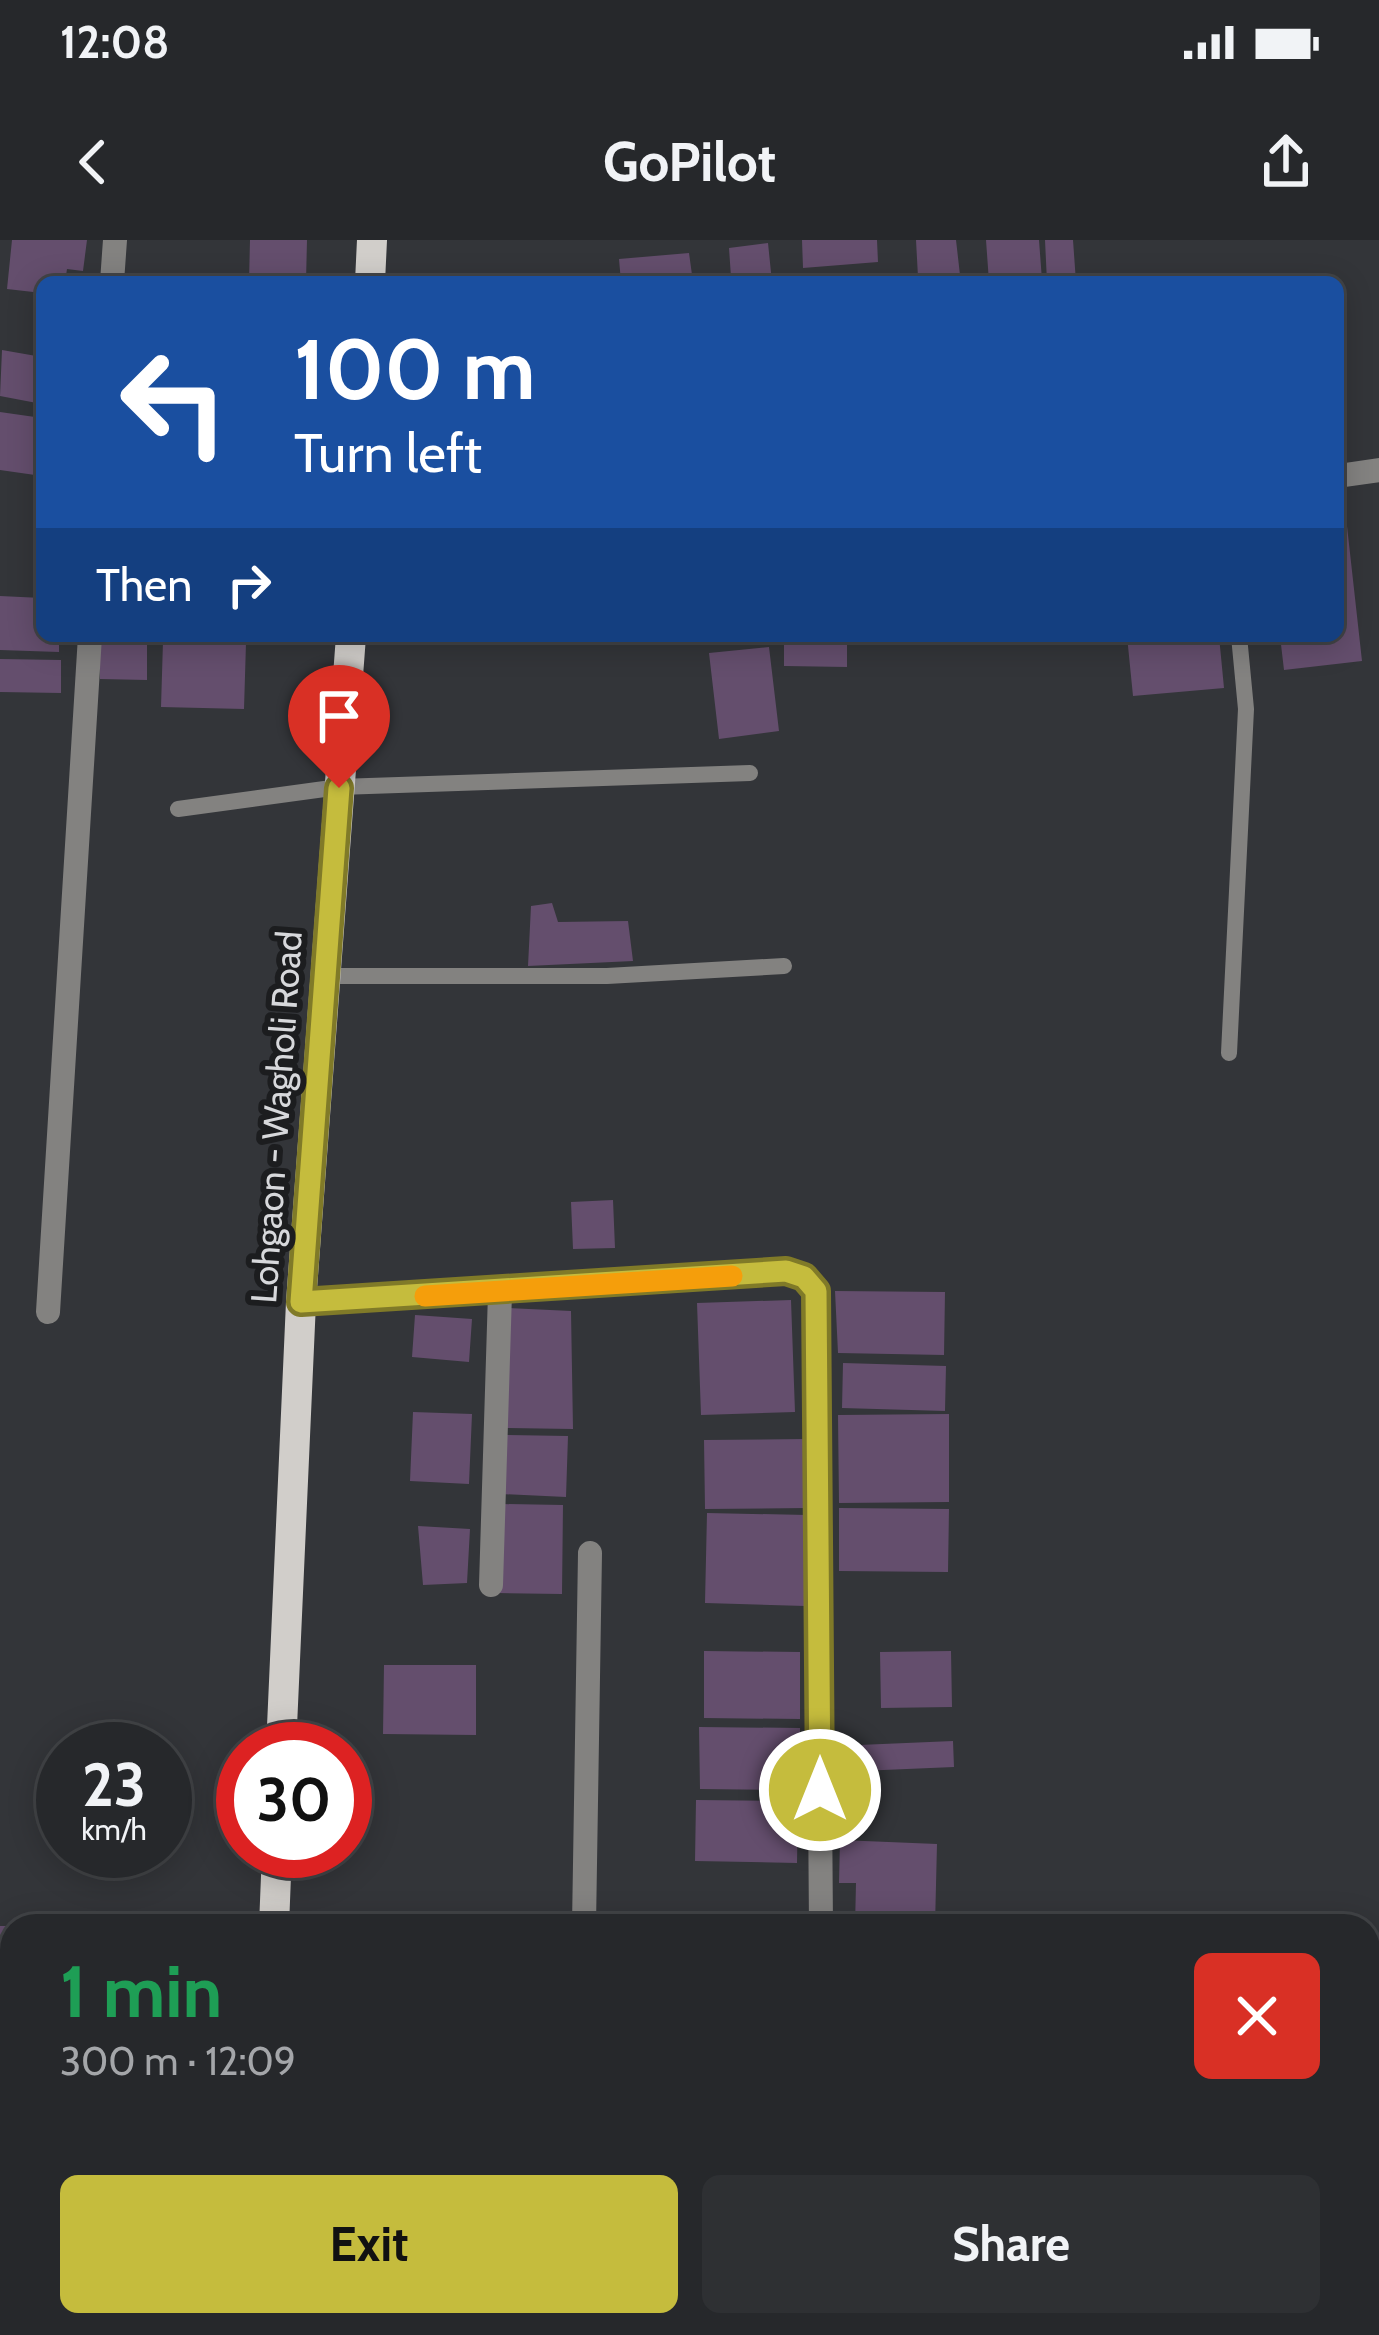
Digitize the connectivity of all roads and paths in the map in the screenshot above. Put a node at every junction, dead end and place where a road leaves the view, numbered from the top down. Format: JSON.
{"nodes":[{"id":1,"x":115,"y":240,"type":"edge"},
{"id":2,"x":372,"y":240,"type":"edge"},
{"id":3,"x":112,"y":276,"type":"edge"},
{"id":4,"x":370,"y":276,"type":"edge"},
{"id":5,"x":1379,"y":470,"type":"edge"},
{"id":6,"x":1344,"y":475,"type":"edge"},
{"id":7,"x":90,"y":642,"type":"edge"},
{"id":8,"x":351,"y":642,"type":"edge"},
{"id":9,"x":1240,"y":642,"type":"edge"},
{"id":10,"x":750,"y":773,"type":"dead end"},
{"id":11,"x":339,"y":788,"type":"junction"},
{"id":12,"x":178,"y":809,"type":"dead end"},
{"id":13,"x":784,"y":966,"type":"dead end"},
{"id":14,"x":325,"y":976,"type":"junction"},
{"id":15,"x":1229,"y":1053,"type":"dead end"},
{"id":16,"x":500,"y":1293,"type":"junction"},
{"id":17,"x":301,"y":1302,"type":"junction"},
{"id":18,"x":48,"y":1312,"type":"dead end"},
{"id":19,"x":590,"y":1552,"type":"dead end"},
{"id":20,"x":491,"y":1585,"type":"dead end"},
{"id":21,"x":282,"y":1722,"type":"edge"},
{"id":22,"x":276,"y":1878,"type":"edge"},
{"id":23,"x":274,"y":1914,"type":"edge"},
{"id":24,"x":584,"y":1914,"type":"edge"},
{"id":25,"x":820,"y":1914,"type":"edge"}],
"edges":[{"from":1,"to":3,"type":"street"},
{"from":2,"to":4,"type":"main road"},
{"from":5,"to":6,"type":"street"},
{"from":7,"to":18,"type":"street"},
{"from":8,"to":11,"type":"main road","name":"Lohgaon - Wagholi Road"},
{"from":9,"to":15,"type":"lane"},
{"from":10,"to":11,"type":"lane"},
{"from":11,"to":12,"type":"lane"},
{"from":11,"to":14,"type":"main road","name":"Lohgaon - Wagholi Road"},
{"from":13,"to":14,"type":"lane"},
{"from":14,"to":17,"type":"main road","name":"Lohgaon - Wagholi Road"},
{"from":16,"to":17,"type":"street"},
{"from":16,"to":20,"type":"street"},
{"from":16,"to":25,"type":"street"},
{"from":17,"to":21,"type":"main road","name":"Lohgaon - Wagholi Road"},
{"from":19,"to":24,"type":"street"},
{"from":22,"to":23,"type":"main road"}]}
